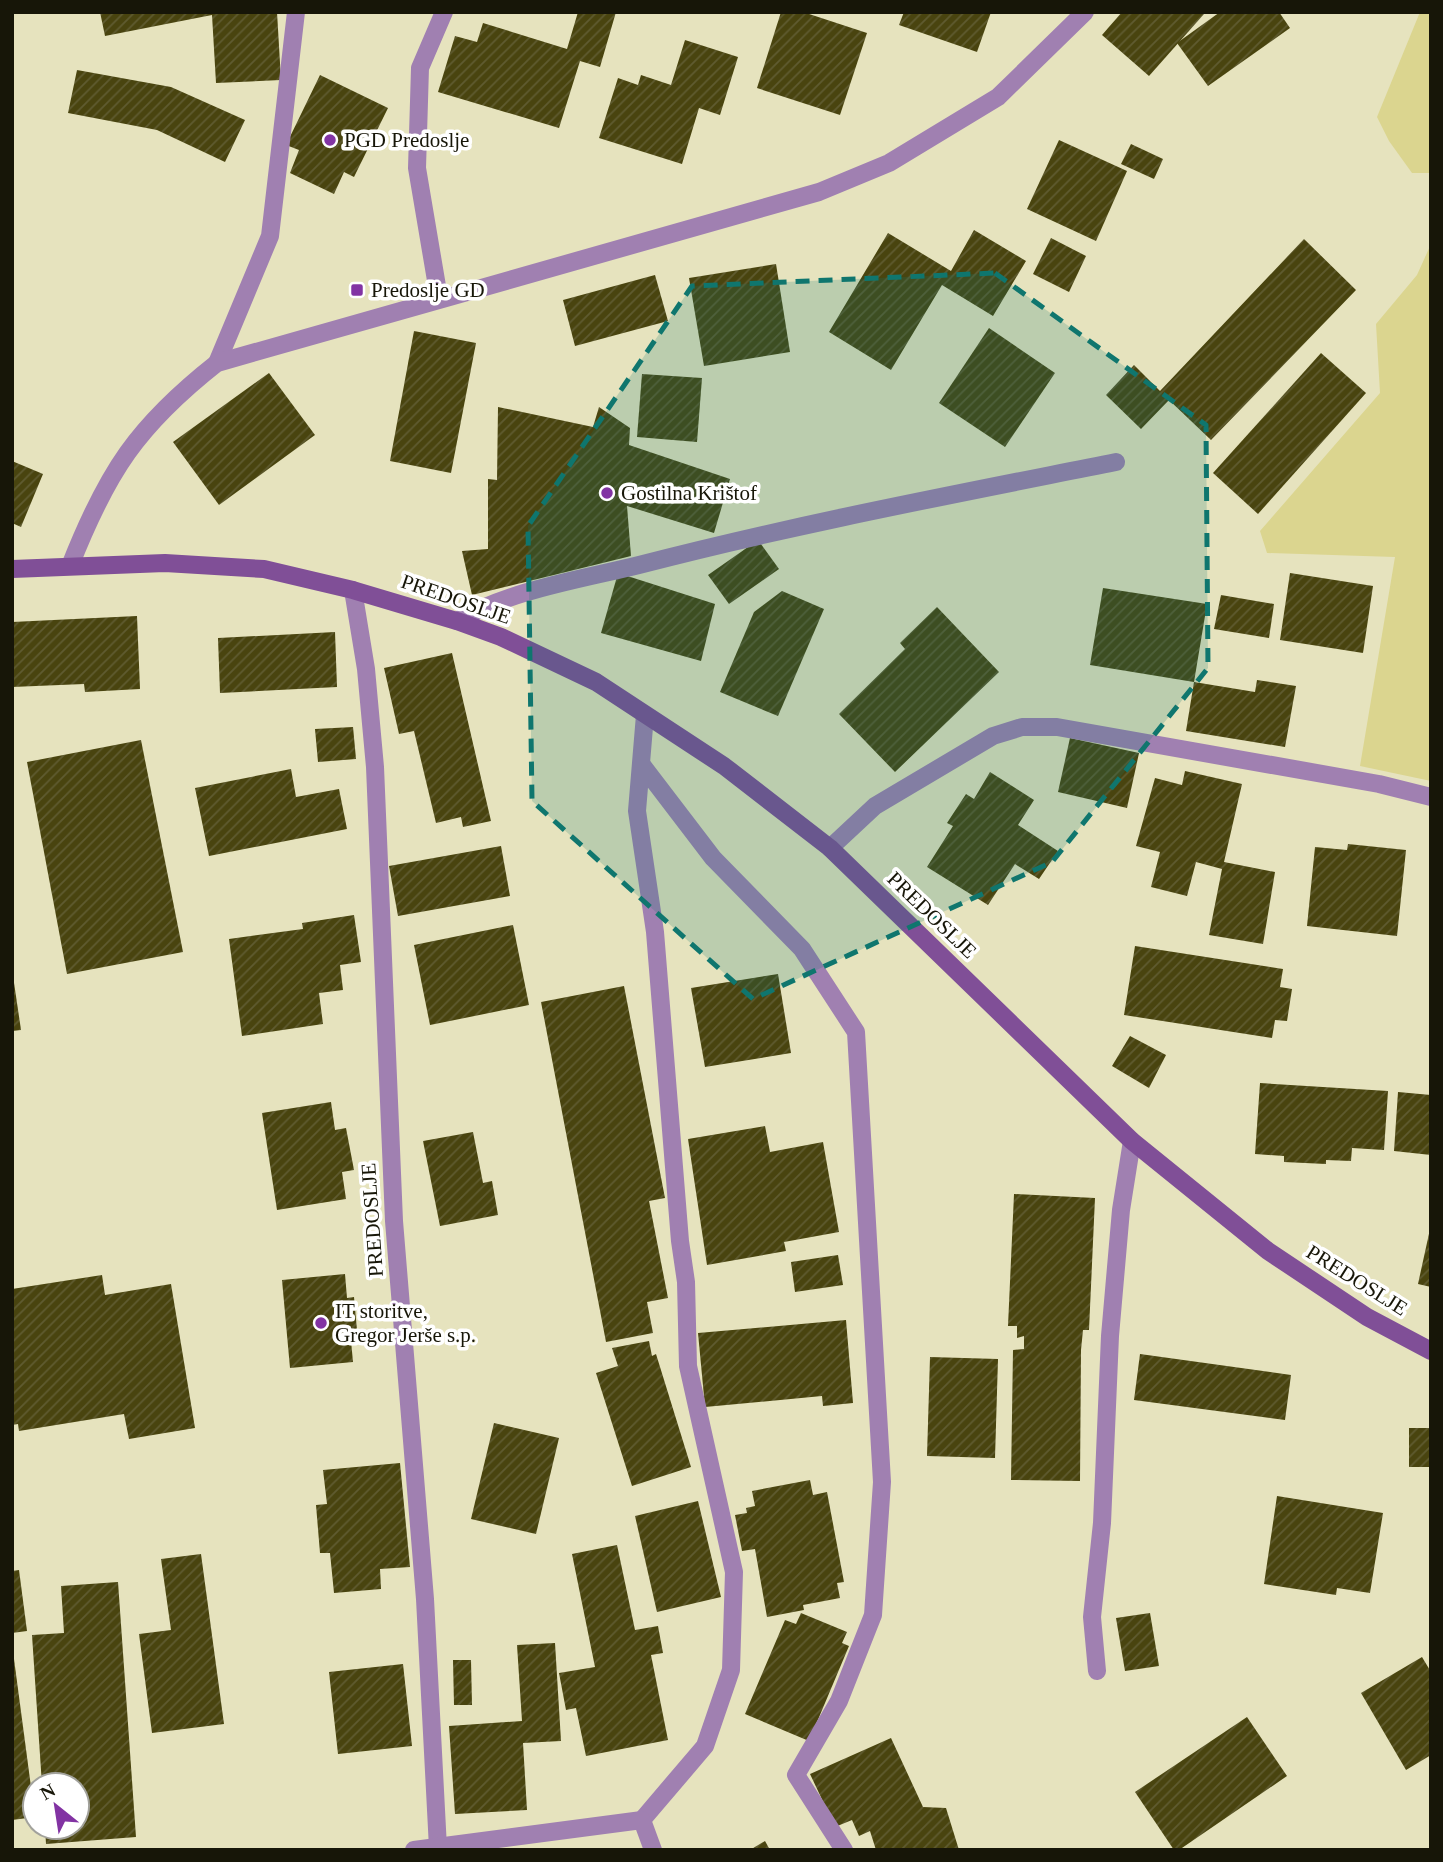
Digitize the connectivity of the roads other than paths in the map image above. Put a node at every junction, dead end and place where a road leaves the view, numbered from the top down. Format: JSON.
{"nodes":[{"id":1,"x":296,"y":12,"type":"edge"},
{"id":2,"x":444,"y":12,"type":"edge"},
{"id":3,"x":1085,"y":12,"type":"edge"},
{"id":4,"x":439,"y":298,"type":"junction"},
{"id":5,"x":217,"y":363,"type":"junction"},
{"id":6,"x":1116,"y":462,"type":"dead end"},
{"id":7,"x":70,"y":566,"type":"junction"},
{"id":8,"x":12,"y":569,"type":"edge"},
{"id":9,"x":353,"y":590,"type":"junction"},
{"id":10,"x":457,"y":621,"type":"junction"},
{"id":11,"x":645,"y":715,"type":"junction"},
{"id":12,"x":642,"y":765,"type":"junction"},
{"id":13,"x":1431,"y":797,"type":"edge"},
{"id":14,"x":830,"y":848,"type":"junction"},
{"id":15,"x":1132,"y":1141,"type":"junction"},
{"id":16,"x":1431,"y":1351,"type":"edge"},
{"id":17,"x":1097,"y":1671,"type":"dead end"},
{"id":18,"x":642,"y":1820,"type":"junction"},
{"id":19,"x":438,"y":1848,"type":"edge"},
{"id":20,"x":414,"y":1850,"type":"edge"},
{"id":21,"x":653,"y":1850,"type":"edge"},
{"id":22,"x":844,"y":1850,"type":"edge"}],
"edges":[{"from":1,"to":5,"type":"street"},
{"from":2,"to":4,"type":"street"},
{"from":3,"to":4,"type":"street"},
{"from":4,"to":5,"type":"street"},
{"from":5,"to":7,"type":"street"},
{"from":6,"to":10,"type":"street"},
{"from":7,"to":8,"type":"street","name":"PREDOSLJE"},
{"from":7,"to":9,"type":"street","name":"PREDOSLJE"},
{"from":9,"to":10,"type":"street","name":"PREDOSLJE"},
{"from":9,"to":19,"type":"street","name":"PREDOSLJE"},
{"from":10,"to":11,"type":"street","name":"PREDOSLJE"},
{"from":11,"to":12,"type":"street"},
{"from":11,"to":14,"type":"street","name":"PREDOSLJE"},
{"from":12,"to":18,"type":"street"},
{"from":12,"to":22,"type":"street"},
{"from":13,"to":14,"type":"street"},
{"from":14,"to":15,"type":"street","name":"PREDOSLJE"},
{"from":15,"to":16,"type":"street","name":"PREDOSLJE"},
{"from":15,"to":17,"type":"street"},
{"from":18,"to":19,"type":"street"},
{"from":18,"to":21,"type":"street"},
{"from":19,"to":20,"type":"street"}]}
